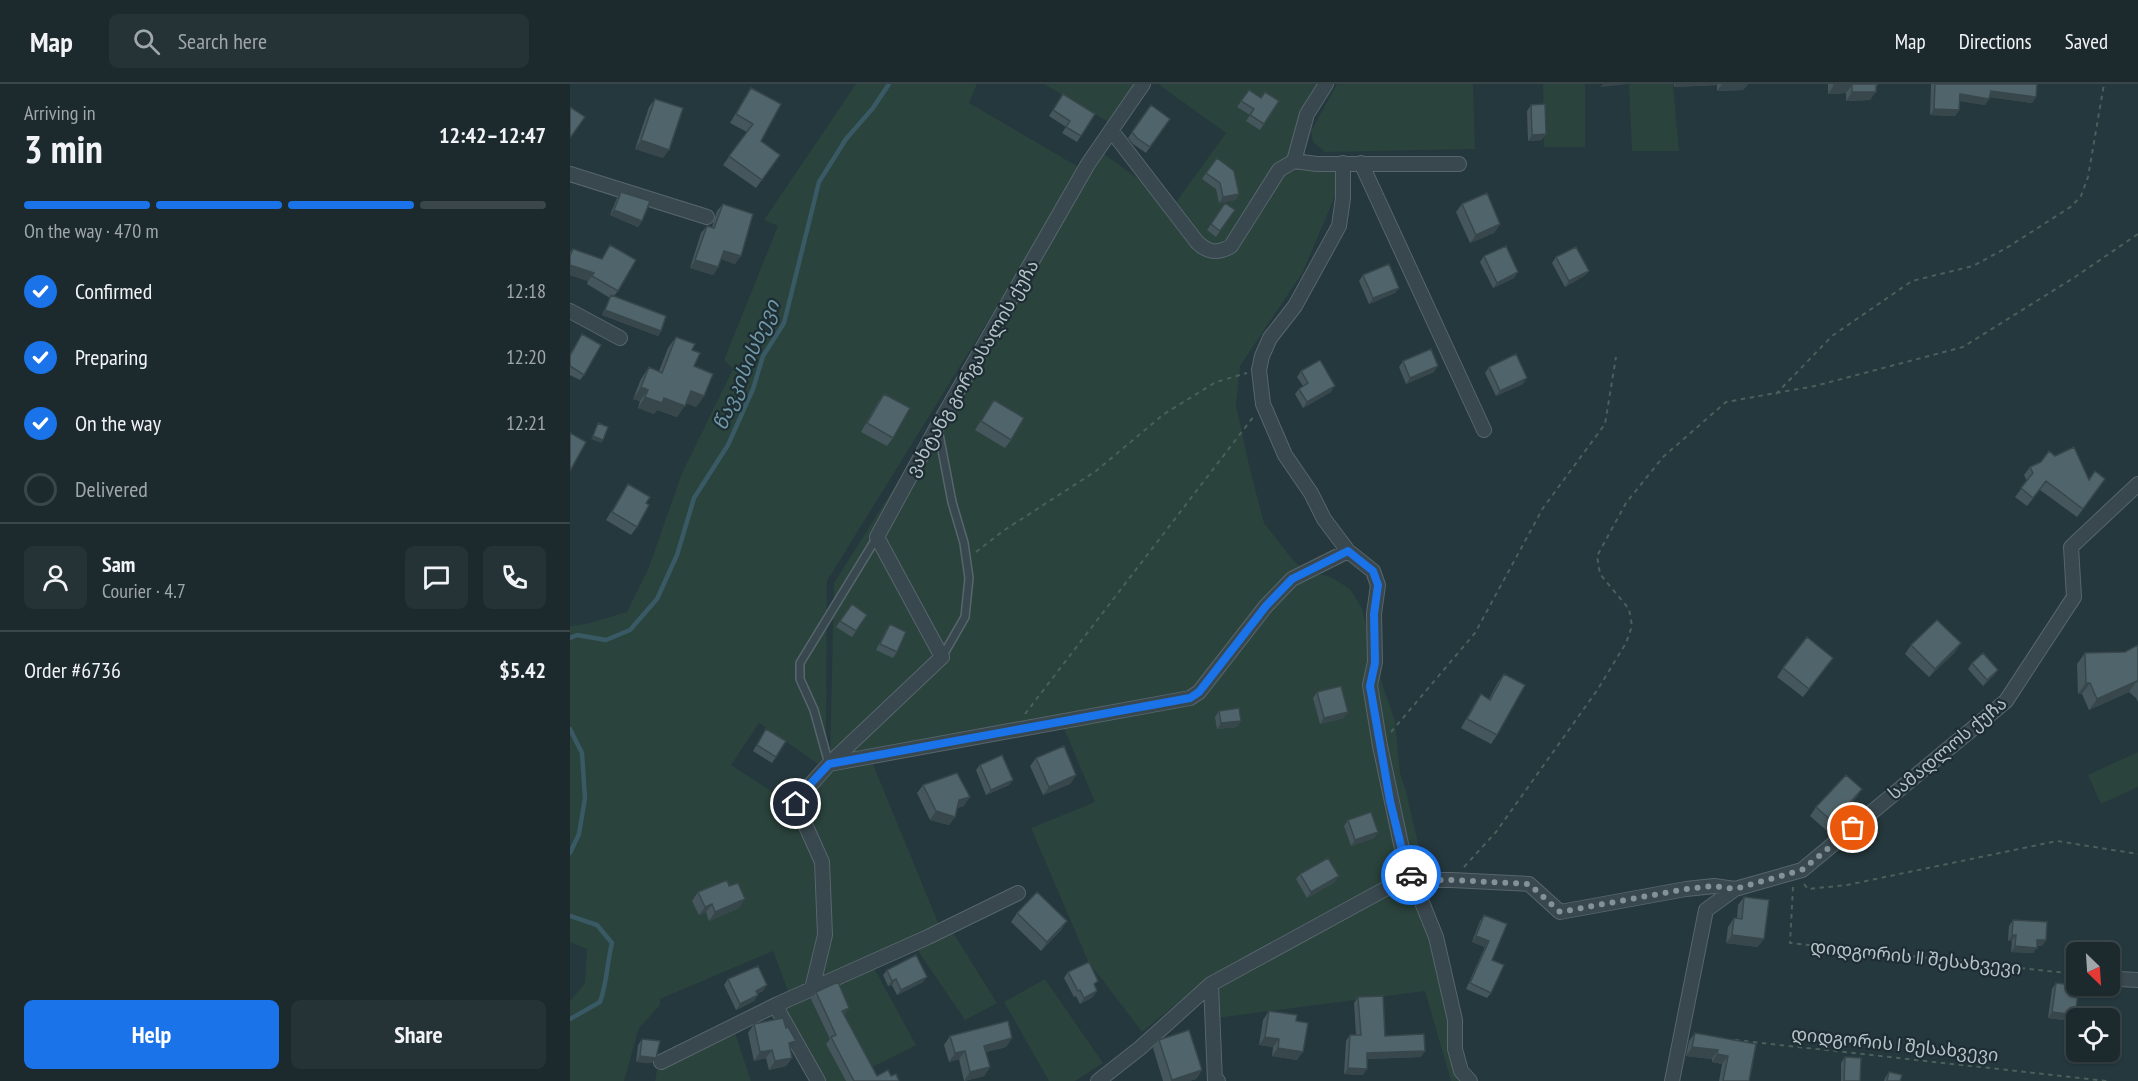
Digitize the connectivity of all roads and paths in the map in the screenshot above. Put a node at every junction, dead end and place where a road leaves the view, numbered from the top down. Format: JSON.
{"nodes":[{"id":1,"x":1143,"y":84,"type":"edge"},
{"id":2,"x":1326,"y":84,"type":"edge"},
{"id":3,"x":2104,"y":84,"type":"edge"},
{"id":4,"x":1111,"y":130,"type":"junction"},
{"id":5,"x":1294,"y":161,"type":"junction"},
{"id":6,"x":1343,"y":163,"type":"junction"},
{"id":7,"x":1361,"y":163,"type":"junction"},
{"id":8,"x":1459,"y":164,"type":"dead end"},
{"id":9,"x":570,"y":174,"type":"edge"},
{"id":10,"x":707,"y":217,"type":"dead end"},
{"id":11,"x":2138,"y":234,"type":"edge"},
{"id":12,"x":570,"y":311,"type":"edge"},
{"id":13,"x":620,"y":338,"type":"dead end"},
{"id":14,"x":1616,"y":357,"type":"dead end"},
{"id":15,"x":1259,"y":370,"type":"junction"},
{"id":16,"x":1776,"y":394,"type":"junction"},
{"id":17,"x":1263,"y":404,"type":"junction"},
{"id":18,"x":937,"y":427,"type":"junction"},
{"id":19,"x":1484,"y":430,"type":"dead end"},
{"id":20,"x":2138,"y":484,"type":"edge"},
{"id":21,"x":877,"y":537,"type":"junction"},
{"id":22,"x":1348,"y":551,"type":"junction"},
{"id":23,"x":966,"y":560,"type":"junction"},
{"id":24,"x":942,"y":657,"type":"junction"},
{"id":25,"x":1012,"y":730,"type":"junction"},
{"id":26,"x":1380,"y":746,"type":"junction"},
{"id":27,"x":829,"y":764,"type":"junction"},
{"id":28,"x":2138,"y":854,"type":"edge"},
{"id":29,"x":1794,"y":872,"type":"junction"},
{"id":30,"x":1414,"y":880,"type":"junction"},
{"id":31,"x":1452,"y":880,"type":"junction"},
{"id":32,"x":1735,"y":889,"type":"junction"},
{"id":33,"x":1018,"y":893,"type":"dead end"},
{"id":34,"x":2066,"y":973,"type":"edge"},
{"id":35,"x":2120,"y":979,"type":"dead end"},
{"id":36,"x":2138,"y":980,"type":"edge"},
{"id":37,"x":1212,"y":984,"type":"junction"},
{"id":38,"x":812,"y":989,"type":"junction"},
{"id":39,"x":778,"y":1004,"type":"junction"},
{"id":40,"x":1727,"y":1039,"type":"edge"},
{"id":41,"x":661,"y":1062,"type":"dead end"},
{"id":42,"x":818,"y":1081,"type":"edge"},
{"id":43,"x":1098,"y":1081,"type":"edge"},
{"id":44,"x":1218,"y":1081,"type":"edge"},
{"id":45,"x":1470,"y":1081,"type":"edge"},
{"id":46,"x":1672,"y":1081,"type":"edge"},
{"id":47,"x":2107,"y":1081,"type":"edge"}],
"edges":[{"from":1,"to":4,"type":"street","name":"ვახტანგ გორგასალის ქუჩა"},
{"from":2,"to":5,"type":"street"},
{"from":3,"to":16,"type":"path"},
{"from":4,"to":5,"type":"street"},
{"from":4,"to":18,"type":"street","name":"ვახტანგ გორგასალის ქუჩა"},
{"from":5,"to":6,"type":"street"},
{"from":6,"to":7,"type":"street"},
{"from":6,"to":15,"type":"street"},
{"from":7,"to":8,"type":"street"},
{"from":7,"to":19,"type":"street"},
{"from":9,"to":10,"type":"street"},
{"from":11,"to":16,"type":"path"},
{"from":12,"to":13,"type":"street"},
{"from":14,"to":26,"type":"path"},
{"from":15,"to":17,"type":"street"},
{"from":15,"to":23,"type":"path"},
{"from":16,"to":31,"type":"path"},
{"from":17,"to":22,"type":"street"},
{"from":17,"to":25,"type":"path"},
{"from":18,"to":21,"type":"street","name":"ვახტანგ გორგასალის ქუჩა"},
{"from":18,"to":23,"type":"lane"},
{"from":20,"to":29,"type":"street","name":"სამადლოს ქუჩა"},
{"from":21,"to":24,"type":"street"},
{"from":21,"to":27,"type":"lane"},
{"from":22,"to":25,"type":"street"},
{"from":22,"to":26,"type":"street"},
{"from":23,"to":24,"type":"lane"},
{"from":24,"to":27,"type":"street"},
{"from":25,"to":27,"type":"street"},
{"from":26,"to":30,"type":"street"},
{"from":27,"to":38,"type":"street"},
{"from":28,"to":29,"type":"path"},
{"from":29,"to":32,"type":"street","name":"სამადლოს ქუჩა"},
{"from":29,"to":34,"type":"path","name":"დიდგორის II შესახვევი"},
{"from":30,"to":31,"type":"street","name":"სამადლოს ქუჩა"},
{"from":30,"to":37,"type":"street","name":"სამადლოს ქუჩა"},
{"from":30,"to":45,"type":"street"},
{"from":31,"to":32,"type":"street","name":"სამადლოს ქუჩა"},
{"from":32,"to":46,"type":"street"},
{"from":33,"to":38,"type":"street"},
{"from":35,"to":36,"type":"street"},
{"from":37,"to":43,"type":"street","name":"სამადლოს ქუჩა"},
{"from":37,"to":44,"type":"street"},
{"from":38,"to":39,"type":"street"},
{"from":39,"to":41,"type":"street"},
{"from":39,"to":42,"type":"street"},
{"from":40,"to":47,"type":"path","name":"დიდგორის I შესახვევი"}]}
